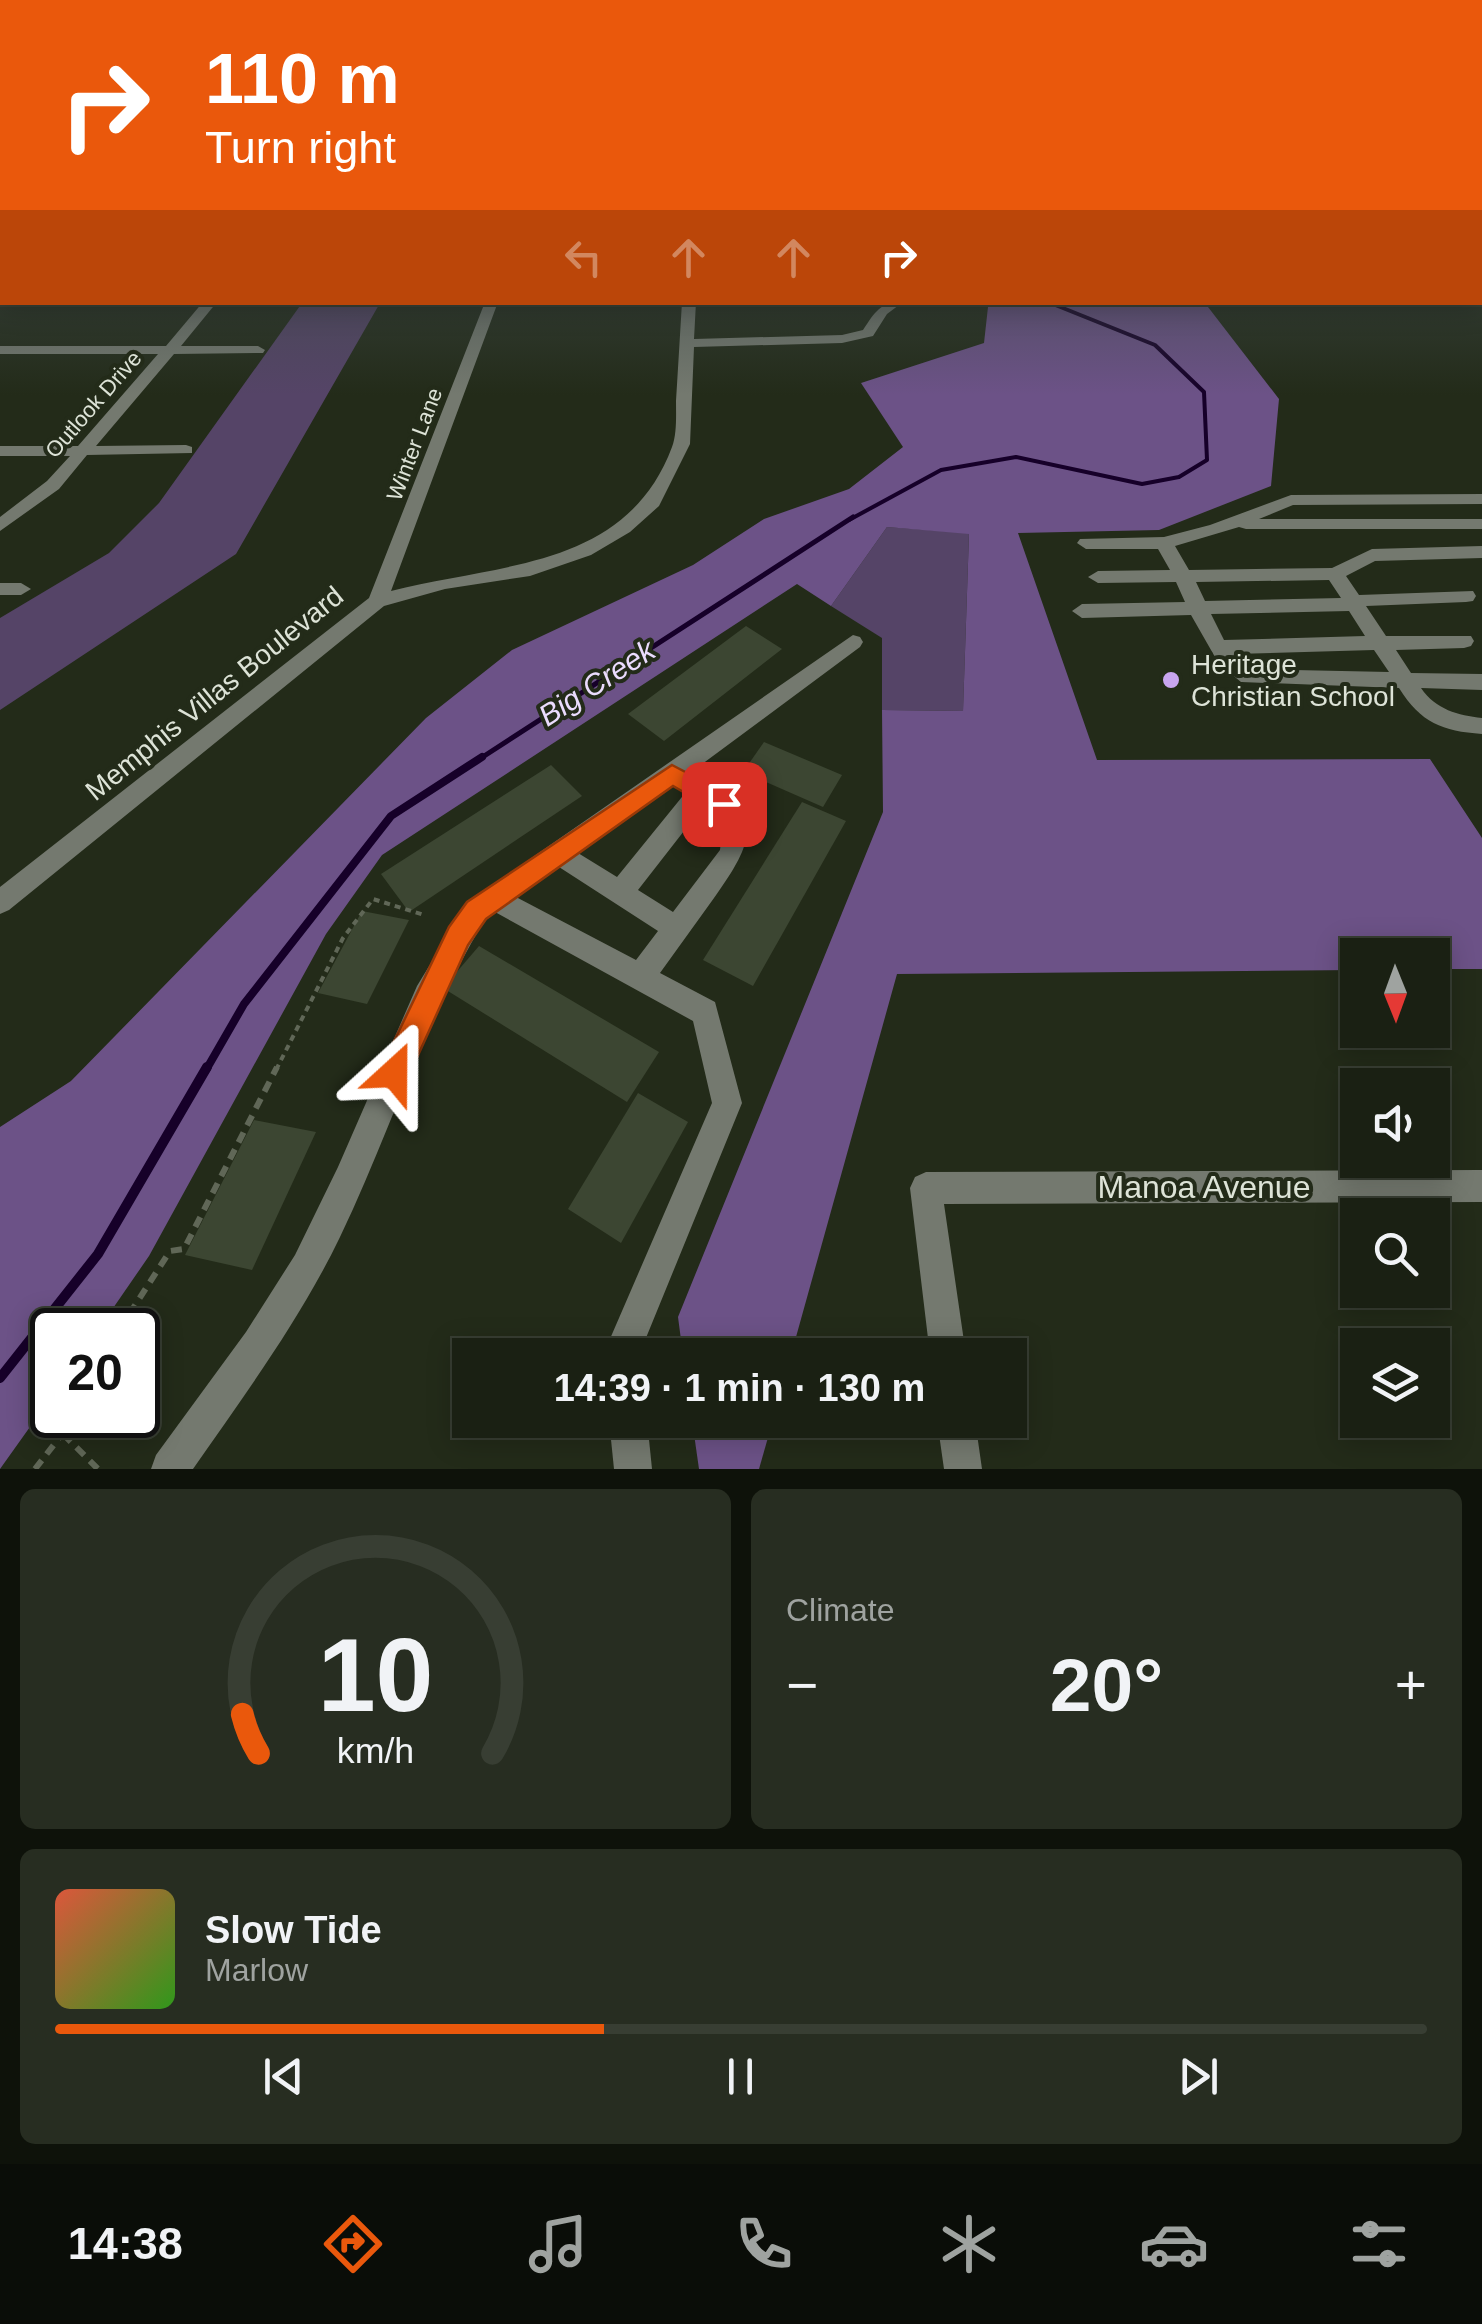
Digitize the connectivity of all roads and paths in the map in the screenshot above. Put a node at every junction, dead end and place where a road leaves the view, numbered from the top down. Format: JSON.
{"nodes":[{"id":1,"x":208,"y":305,"type":"edge"},
{"id":2,"x":491,"y":305,"type":"edge"},
{"id":3,"x":689,"y":305,"type":"edge"},
{"id":4,"x":868,"y":305,"type":"edge"},
{"id":5,"x":892,"y":305,"type":"edge"},
{"id":6,"x":882,"y":311,"type":"junction"},
{"id":7,"x":687,"y":343,"type":"junction"},
{"id":8,"x":0,"y":350,"type":"edge"},
{"id":9,"x":170,"y":350,"type":"junction"},
{"id":10,"x":258,"y":350,"type":"dead end"},
{"id":11,"x":186,"y":450,"type":"dead end"},
{"id":12,"x":0,"y":452,"type":"edge"},
{"id":13,"x":84,"y":452,"type":"junction"},
{"id":14,"x":1482,"y":499,"type":"edge"},
{"id":15,"x":1229,"y":524,"type":"junction"},
{"id":16,"x":1482,"y":524,"type":"edge"},
{"id":17,"x":0,"y":526,"type":"edge"},
{"id":18,"x":1164,"y":542,"type":"junction"},
{"id":19,"x":1086,"y":544,"type":"dead end"},
{"id":20,"x":1482,"y":552,"type":"edge"},
{"id":21,"x":1335,"y":574,"type":"junction"},
{"id":22,"x":1184,"y":576,"type":"junction"},
{"id":23,"x":1098,"y":577,"type":"dead end"},
{"id":24,"x":1466,"y":596,"type":"dead end"},
{"id":25,"x":378,"y":601,"type":"junction"},
{"id":26,"x":1355,"y":604,"type":"junction"},
{"id":27,"x":1201,"y":610,"type":"junction"},
{"id":28,"x":1082,"y":611,"type":"dead end"},
{"id":29,"x":1464,"y":641,"type":"dead end"},
{"id":30,"x":853,"y":642,"type":"dead end"},
{"id":31,"x":1381,"y":644,"type":"junction"},
{"id":32,"x":1220,"y":646,"type":"junction"},
{"id":33,"x":1482,"y":682,"type":"edge"},
{"id":34,"x":1407,"y":683,"type":"junction"},
{"id":35,"x":1482,"y":726,"type":"edge"},
{"id":36,"x":672,"y":774,"type":"junction"},
{"id":37,"x":702,"y":791,"type":"junction"},
{"id":38,"x":558,"y":853,"type":"junction"},
{"id":39,"x":620,"y":893,"type":"junction"},
{"id":40,"x":494,"y":898,"type":"junction"},
{"id":41,"x":0,"y":902,"type":"edge"},
{"id":42,"x":424,"y":914,"type":"dead end"},
{"id":43,"x":676,"y":928,"type":"junction"},
{"id":44,"x":640,"y":977,"type":"junction"},
{"id":45,"x":1482,"y":1186,"type":"edge"},
{"id":46,"x":133,"y":1308,"type":"edge"},
{"id":47,"x":628,"y":1338,"type":"edge"},
{"id":48,"x":946,"y":1338,"type":"edge"},
{"id":49,"x":60,"y":1438,"type":"edge"},
{"id":50,"x":67,"y":1438,"type":"edge"},
{"id":51,"x":630,"y":1438,"type":"edge"},
{"id":52,"x":959,"y":1438,"type":"edge"},
{"id":53,"x":35,"y":1469,"type":"edge"},
{"id":54,"x":98,"y":1469,"type":"edge"},
{"id":55,"x":170,"y":1469,"type":"edge"},
{"id":56,"x":633,"y":1469,"type":"edge"},
{"id":57,"x":963,"y":1469,"type":"edge"}],
"edges":[{"from":1,"to":9,"type":"street","name":"Outlook Drive"},
{"from":2,"to":25,"type":"street","name":"Winter Lane"},
{"from":3,"to":7,"type":"street"},
{"from":4,"to":6,"type":"street"},
{"from":5,"to":6,"type":"street"},
{"from":6,"to":7,"type":"street"},
{"from":7,"to":25,"type":"street","name":"Memphis Villas Boulevard"},
{"from":8,"to":9,"type":"street"},
{"from":9,"to":10,"type":"street"},
{"from":9,"to":13,"type":"street","name":"Outlook Drive"},
{"from":11,"to":13,"type":"street"},
{"from":12,"to":13,"type":"street"},
{"from":13,"to":17,"type":"street","name":"Outlook Drive"},
{"from":14,"to":15,"type":"street"},
{"from":15,"to":16,"type":"street"},
{"from":15,"to":18,"type":"street"},
{"from":18,"to":19,"type":"street"},
{"from":18,"to":22,"type":"street"},
{"from":20,"to":21,"type":"street"},
{"from":21,"to":22,"type":"street"},
{"from":21,"to":26,"type":"street"},
{"from":22,"to":23,"type":"street"},
{"from":22,"to":27,"type":"street"},
{"from":24,"to":26,"type":"street"},
{"from":25,"to":41,"type":"street","name":"Memphis Villas Boulevard"},
{"from":26,"to":27,"type":"street"},
{"from":26,"to":31,"type":"street"},
{"from":27,"to":28,"type":"street"},
{"from":27,"to":32,"type":"street"},
{"from":29,"to":31,"type":"street"},
{"from":30,"to":36,"type":"street"},
{"from":31,"to":32,"type":"street"},
{"from":31,"to":34,"type":"street"},
{"from":32,"to":34,"type":"street"},
{"from":33,"to":34,"type":"street"},
{"from":34,"to":35,"type":"street"},
{"from":36,"to":37,"type":"street"},
{"from":36,"to":38,"type":"street"},
{"from":37,"to":39,"type":"street"},
{"from":37,"to":43,"type":"street"},
{"from":38,"to":39,"type":"street"},
{"from":38,"to":40,"type":"street"},
{"from":39,"to":43,"type":"street"},
{"from":40,"to":44,"type":"street"},
{"from":40,"to":55,"type":"street"},
{"from":42,"to":46,"type":"path"},
{"from":43,"to":44,"type":"street"},
{"from":44,"to":47,"type":"street"},
{"from":45,"to":48,"type":"street","name":"Manoa Avenue"},
{"from":49,"to":53,"type":"path"},
{"from":50,"to":54,"type":"path"},
{"from":51,"to":56,"type":"street"},
{"from":52,"to":57,"type":"street"}]}
